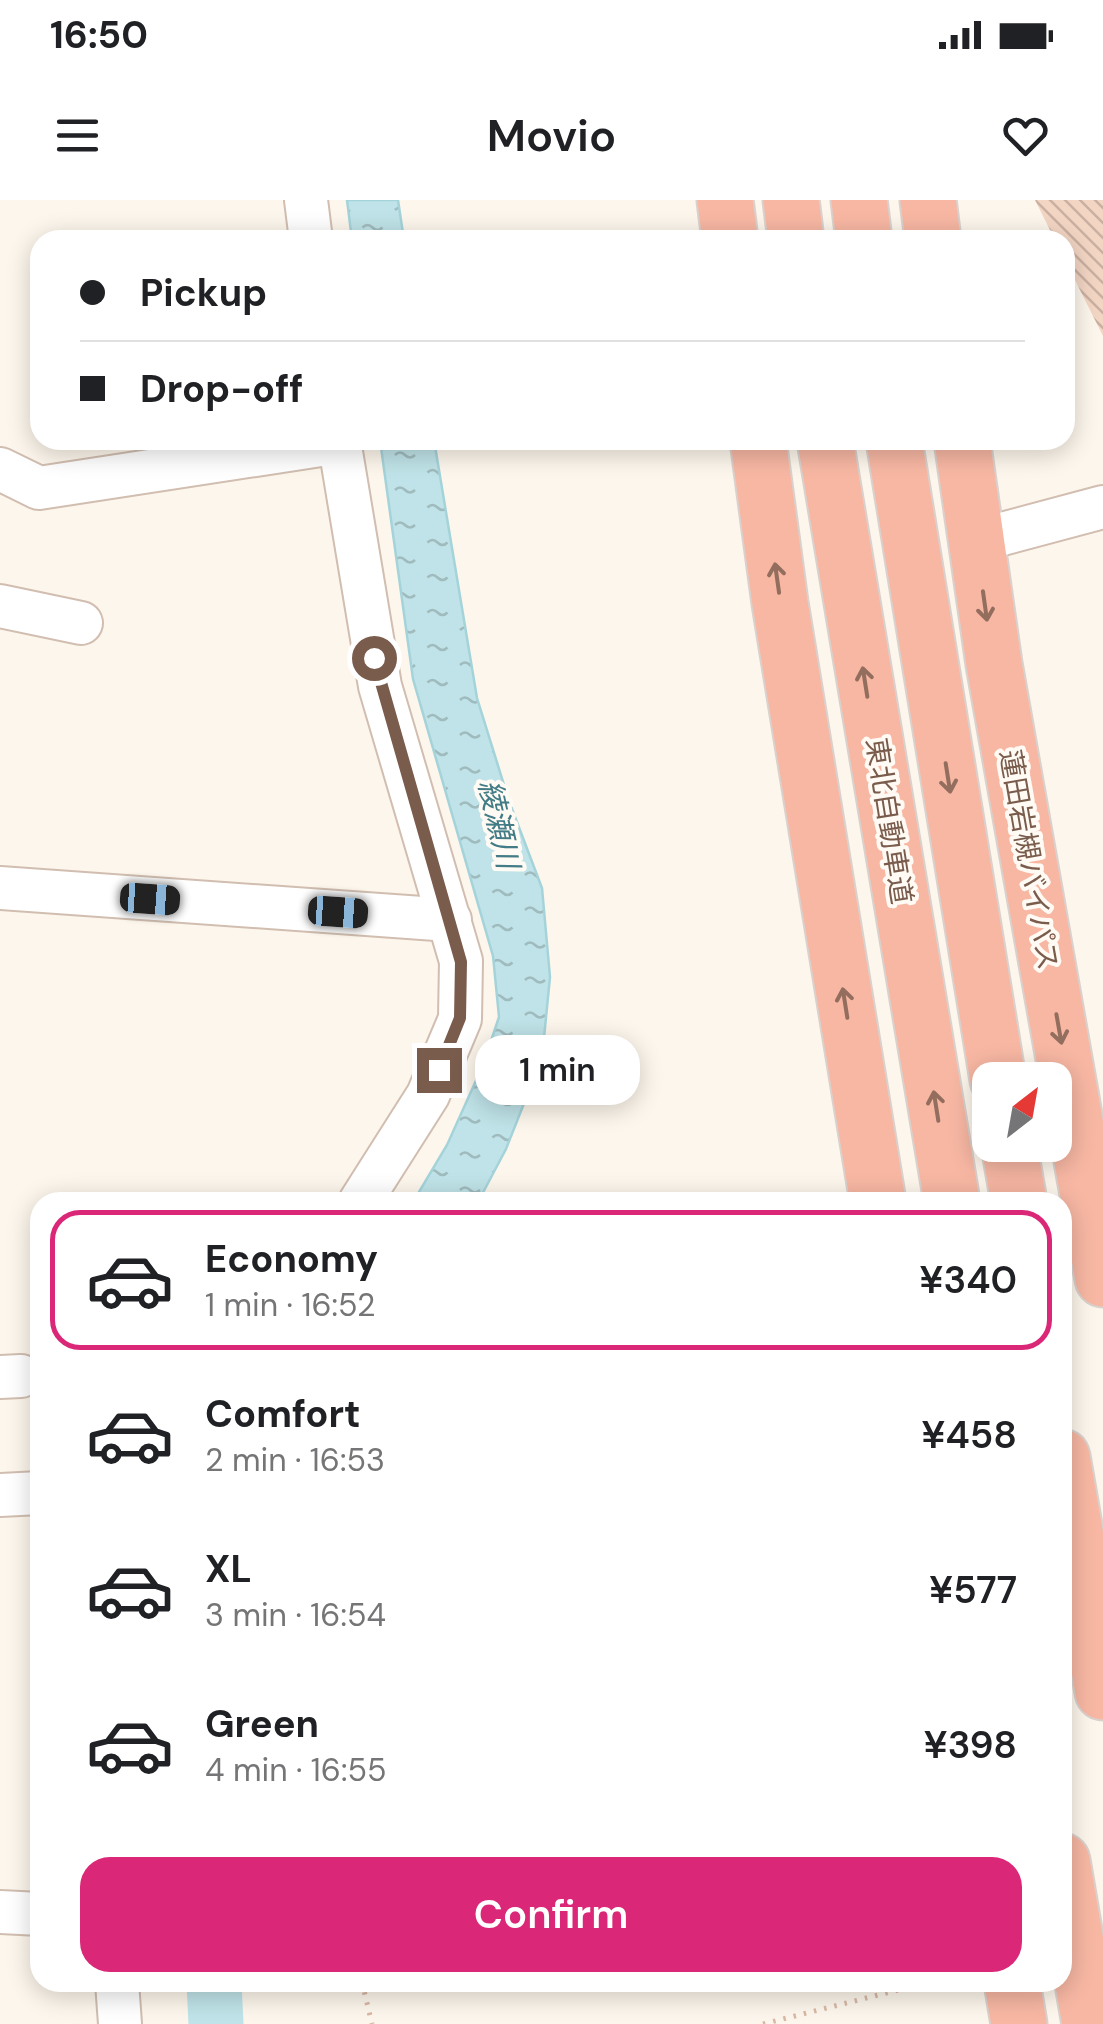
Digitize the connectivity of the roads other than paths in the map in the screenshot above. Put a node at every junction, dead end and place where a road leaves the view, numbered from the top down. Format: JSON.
{"nodes":[{"id":1,"x":306,"y":200,"type":"edge"},
{"id":2,"x":724,"y":200,"type":"edge"},
{"id":3,"x":791,"y":200,"type":"edge"},
{"id":4,"x":859,"y":200,"type":"edge"},
{"id":5,"x":928,"y":200,"type":"edge"},
{"id":6,"x":310,"y":230,"type":"edge"},
{"id":7,"x":728,"y":230,"type":"edge"},
{"id":8,"x":795,"y":230,"type":"edge"},
{"id":9,"x":863,"y":230,"type":"edge"},
{"id":10,"x":932,"y":230,"type":"edge"},
{"id":11,"x":282,"y":450,"type":"edge"},
{"id":12,"x":341,"y":450,"type":"edge"},
{"id":13,"x":759,"y":450,"type":"edge"},
{"id":14,"x":827,"y":450,"type":"edge"},
{"id":15,"x":896,"y":450,"type":"edge"},
{"id":16,"x":963,"y":450,"type":"edge"},
{"id":17,"x":0,"y":469,"type":"edge"},
{"id":18,"x":1103,"y":507,"type":"edge"},
{"id":19,"x":976,"y":541,"type":"junction"},
{"id":20,"x":0,"y":606,"type":"edge"},
{"id":21,"x":81,"y":622,"type":"dead end"},
{"id":22,"x":0,"y":888,"type":"edge"},
{"id":23,"x":450,"y":920,"type":"junction"},
{"id":24,"x":995,"y":1062,"type":"edge"},
{"id":25,"x":1012,"y":1162,"type":"edge"},
{"id":26,"x":366,"y":1192,"type":"edge"},
{"id":27,"x":876,"y":1192,"type":"edge"},
{"id":28,"x":950,"y":1192,"type":"edge"},
{"id":29,"x":1017,"y":1192,"type":"edge"},
{"id":30,"x":1102,"y":1265,"type":"edge"},
{"id":31,"x":30,"y":1494,"type":"edge"},
{"id":32,"x":0,"y":1495,"type":"edge"},
{"id":33,"x":1072,"y":1514,"type":"edge"},
{"id":34,"x":1103,"y":1692,"type":"edge"},
{"id":35,"x":0,"y":1912,"type":"edge"},
{"id":36,"x":30,"y":1914,"type":"edge"},
{"id":37,"x":1072,"y":1919,"type":"edge"},
{"id":38,"x":118,"y":1992,"type":"edge"},
{"id":39,"x":1014,"y":1992,"type":"edge"},
{"id":40,"x":120,"y":2024,"type":"edge"},
{"id":41,"x":1019,"y":2024,"type":"edge"},
{"id":42,"x":1090,"y":2024,"type":"edge"}],
"edges":[{"from":1,"to":6,"type":"street"},
{"from":2,"to":7,"type":"highway"},
{"from":3,"to":8,"type":"highway"},
{"from":4,"to":9,"type":"highway"},
{"from":5,"to":10,"type":"highway"},
{"from":11,"to":17,"type":"street"},
{"from":12,"to":23,"type":"street"},
{"from":27,"to":13,"type":"highway","one_way":true},
{"from":28,"to":14,"type":"highway","name":"東北自動車道","one_way":true},
{"from":15,"to":24,"type":"highway","one_way":true},
{"from":16,"to":19,"type":"highway","name":"蓮田岩槻バイパス"},
{"from":18,"to":19,"type":"street"},
{"from":19,"to":30,"type":"highway","name":"蓮田岩槻バイパス","one_way":true},
{"from":20,"to":21,"type":"street"},
{"from":22,"to":23,"type":"street"},
{"from":23,"to":26,"type":"street"},
{"from":25,"to":29,"type":"highway"},
{"from":31,"to":32,"type":"street"},
{"from":33,"to":34,"type":"highway"},
{"from":35,"to":36,"type":"street"},
{"from":37,"to":42,"type":"highway"},
{"from":38,"to":40,"type":"street"},
{"from":39,"to":41,"type":"highway"}]}
